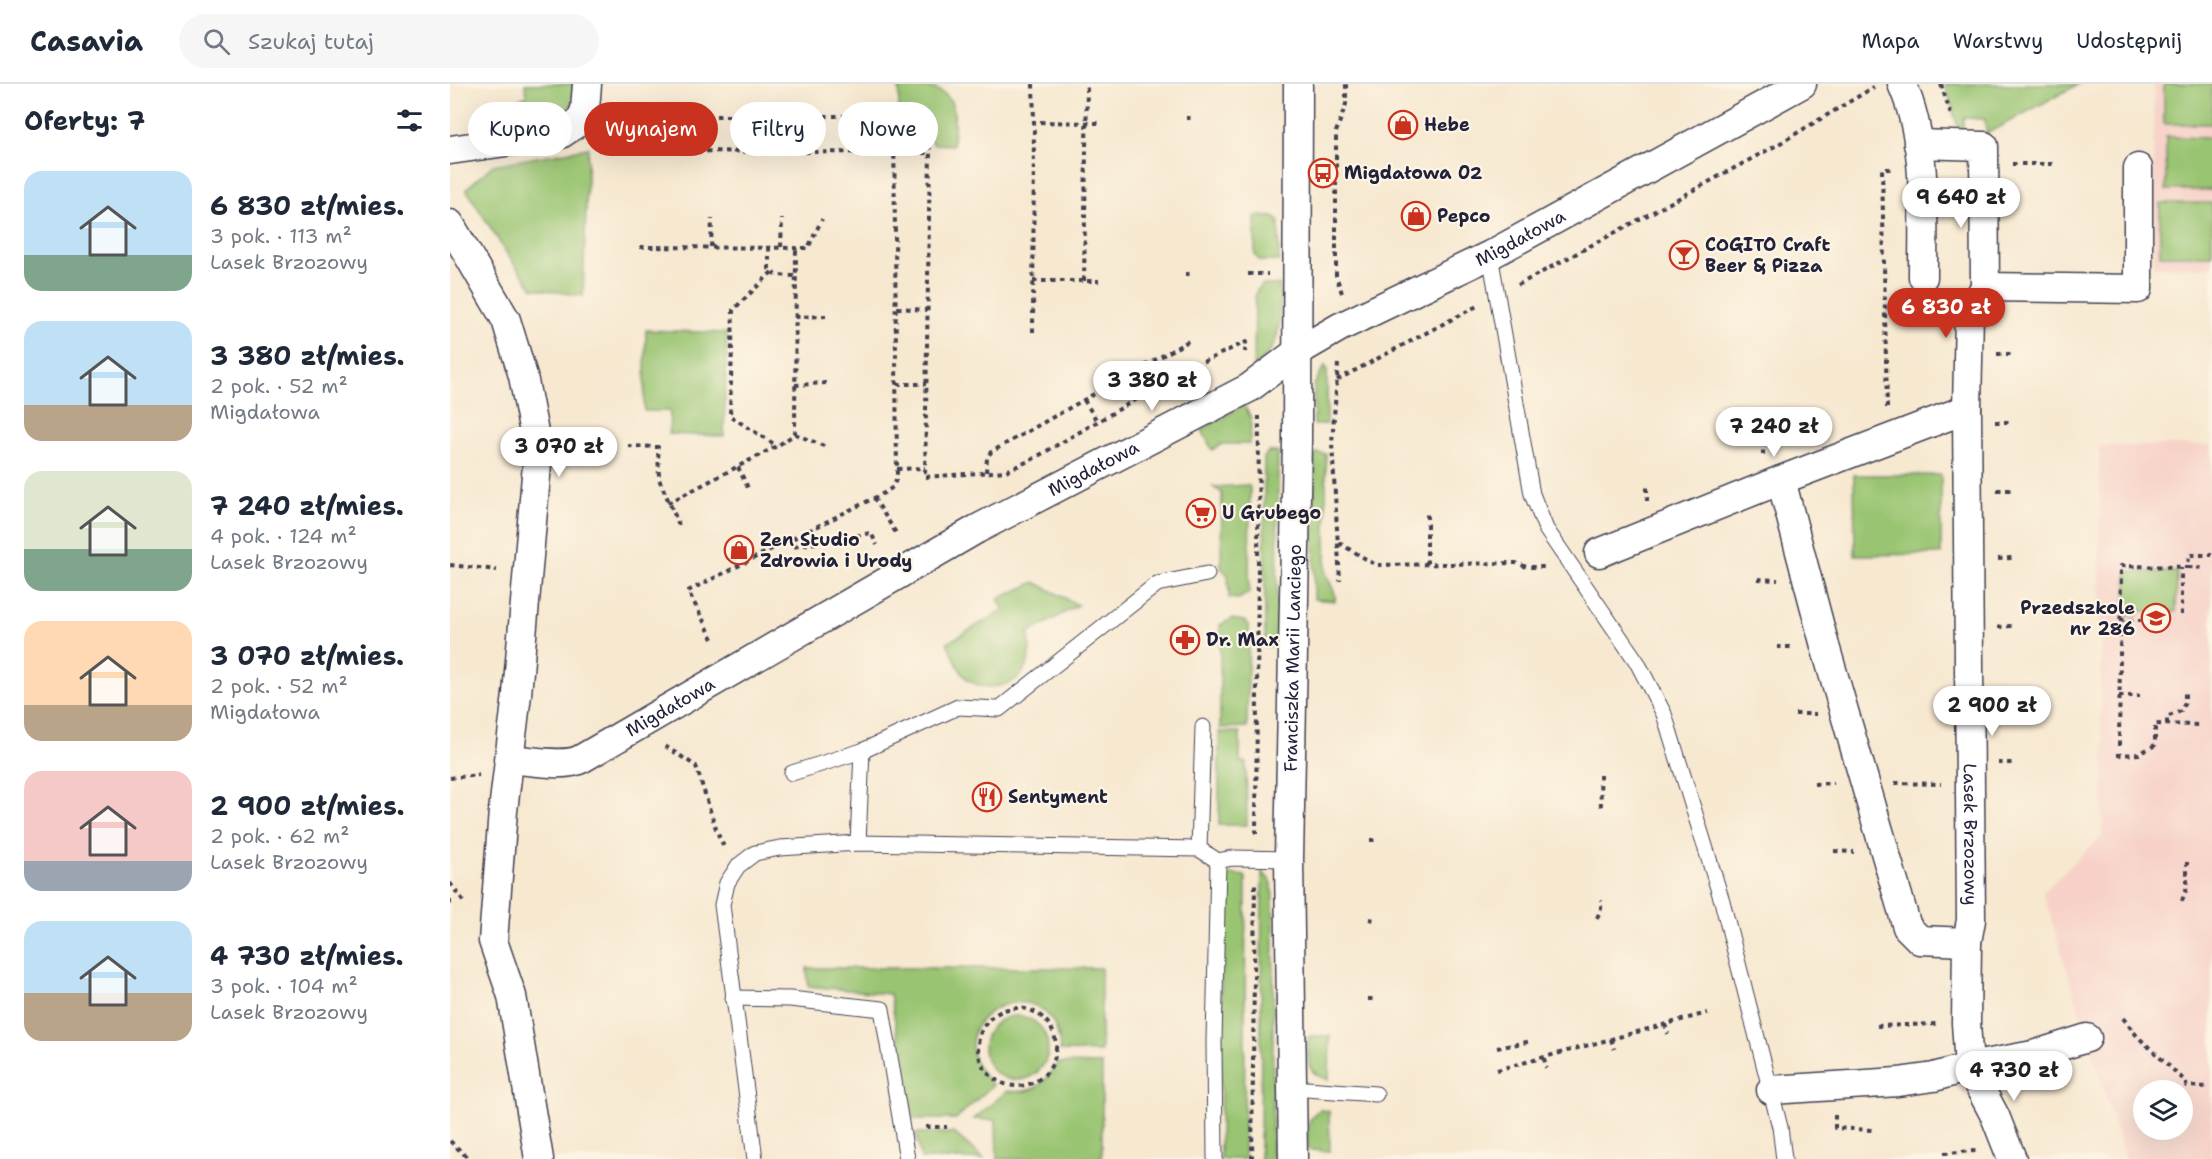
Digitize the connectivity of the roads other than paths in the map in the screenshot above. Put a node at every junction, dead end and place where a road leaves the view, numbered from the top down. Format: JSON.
{"nodes":[{"id":1,"x":587,"y":84,"type":"edge"},
{"id":2,"x":1298,"y":84,"type":"edge"},
{"id":3,"x":1802,"y":84,"type":"edge"},
{"id":4,"x":1902,"y":84,"type":"edge"},
{"id":5,"x":450,"y":150,"type":"edge"},
{"id":6,"x":1920,"y":157,"type":"junction"},
{"id":7,"x":2138,"y":168,"type":"dead end"},
{"id":8,"x":450,"y":224,"type":"edge"},
{"id":9,"x":1490,"y":255,"type":"junction"},
{"id":10,"x":1923,"y":277,"type":"dead end"},
{"id":11,"x":1984,"y":287,"type":"junction"},
{"id":12,"x":1297,"y":352,"type":"junction"},
{"id":13,"x":1967,"y":409,"type":"junction"},
{"id":14,"x":1781,"y":480,"type":"junction"},
{"id":15,"x":1599,"y":554,"type":"dead end"},
{"id":16,"x":1207,"y":574,"type":"dead end"},
{"id":17,"x":1203,"y":727,"type":"dead end"},
{"id":18,"x":862,"y":751,"type":"junction"},
{"id":19,"x":508,"y":759,"type":"junction"},
{"id":20,"x":792,"y":773,"type":"dead end"},
{"id":21,"x":858,"y":843,"type":"junction"},
{"id":22,"x":1199,"y":849,"type":"junction"},
{"id":23,"x":1289,"y":859,"type":"junction"},
{"id":24,"x":1218,"y":861,"type":"junction"},
{"id":25,"x":1967,"y":942,"type":"junction"},
{"id":26,"x":733,"y":998,"type":"junction"},
{"id":27,"x":2087,"y":1038,"type":"dead end"},
{"id":28,"x":1969,"y":1067,"type":"junction"},
{"id":29,"x":1292,"y":1088,"type":"junction"},
{"id":30,"x":1771,"y":1090,"type":"junction"},
{"id":31,"x":1376,"y":1094,"type":"dead end"},
{"id":32,"x":539,"y":1159,"type":"edge"},
{"id":33,"x":755,"y":1159,"type":"edge"},
{"id":34,"x":907,"y":1159,"type":"edge"},
{"id":35,"x":1215,"y":1159,"type":"edge"},
{"id":36,"x":1293,"y":1159,"type":"edge"},
{"id":37,"x":1784,"y":1159,"type":"edge"},
{"id":38,"x":2012,"y":1159,"type":"edge"}],
"edges":[{"from":1,"to":5,"type":"street"},
{"from":2,"to":12,"type":"street","name":"Franciszka Marii Lanciego"},
{"from":3,"to":9,"type":"street","name":"Migdałowa"},
{"from":4,"to":6,"type":"street"},
{"from":6,"to":10,"type":"street"},
{"from":6,"to":11,"type":"street"},
{"from":7,"to":11,"type":"street"},
{"from":8,"to":19,"type":"street"},
{"from":9,"to":12,"type":"street","name":"Migdałowa"},
{"from":9,"to":30,"type":"lane"},
{"from":11,"to":13,"type":"street","name":"Lasek Brzozowy"},
{"from":12,"to":19,"type":"street","name":"Migdałowa"},
{"from":12,"to":23,"type":"street","name":"Franciszka Marii Lanciego"},
{"from":13,"to":14,"type":"street"},
{"from":13,"to":25,"type":"street","name":"Lasek Brzozowy"},
{"from":14,"to":15,"type":"street"},
{"from":14,"to":25,"type":"street"},
{"from":16,"to":18,"type":"lane"},
{"from":17,"to":22,"type":"lane"},
{"from":18,"to":20,"type":"lane"},
{"from":18,"to":21,"type":"lane"},
{"from":19,"to":32,"type":"street"},
{"from":21,"to":22,"type":"lane"},
{"from":21,"to":26,"type":"lane"},
{"from":22,"to":24,"type":"lane"},
{"from":23,"to":24,"type":"lane"},
{"from":23,"to":29,"type":"street","name":"Franciszka Marii Lanciego"},
{"from":24,"to":35,"type":"lane"},
{"from":25,"to":28,"type":"street","name":"Lasek Brzozowy"},
{"from":26,"to":33,"type":"lane"},
{"from":26,"to":34,"type":"lane"},
{"from":27,"to":28,"type":"street"},
{"from":28,"to":30,"type":"street"},
{"from":28,"to":38,"type":"street","name":"Lasek Brzozowy"},
{"from":29,"to":31,"type":"lane"},
{"from":29,"to":36,"type":"street","name":"Franciszka Marii Lanciego"},
{"from":30,"to":37,"type":"lane"}]}
